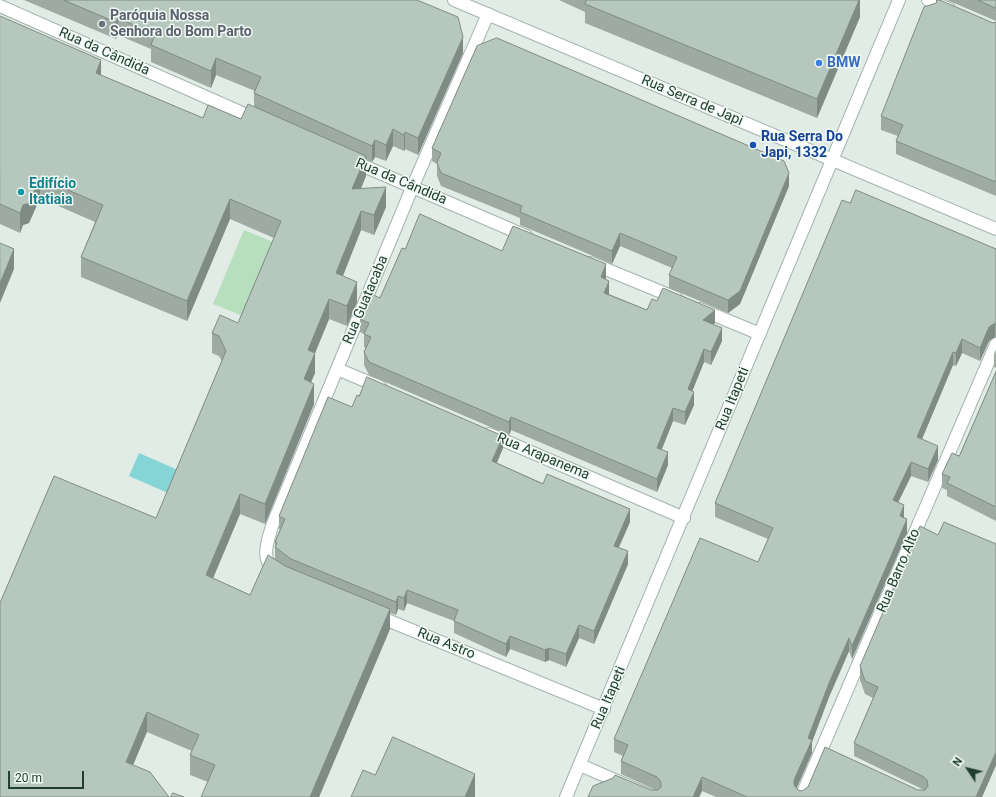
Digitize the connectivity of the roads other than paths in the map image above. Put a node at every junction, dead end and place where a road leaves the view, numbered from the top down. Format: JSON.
{"nodes":[{"id":1,"x":454,"y":0,"type":"edge"},
{"id":2,"x":899,"y":0,"type":"edge"},
{"id":3,"x":928,"y":0,"type":"edge"},
{"id":4,"x":0,"y":6,"type":"edge"},
{"id":5,"x":488,"y":14,"type":"junction"},
{"id":6,"x":962,"y":15,"type":"edge"},
{"id":7,"x":268,"y":124,"type":"edge"},
{"id":8,"x":340,"y":156,"type":"edge"},
{"id":9,"x":832,"y":160,"type":"junction"},
{"id":10,"x":412,"y":188,"type":"junction"},
{"id":11,"x":996,"y":230,"type":"edge"},
{"id":12,"x":535,"y":240,"type":"edge"},
{"id":13,"x":579,"y":258,"type":"edge"},
{"id":14,"x":760,"y":334,"type":"junction"},
{"id":15,"x":996,"y":344,"type":"edge"},
{"id":16,"x":337,"y":369,"type":"junction"},
{"id":17,"x":387,"y":390,"type":"edge"},
{"id":18,"x":481,"y":431,"type":"edge"},
{"id":19,"x":684,"y":518,"type":"junction"},
{"id":20,"x":288,"y":579,"type":"edge"},
{"id":21,"x":362,"y":609,"type":"edge"},
{"id":22,"x":604,"y":709,"type":"junction"},
{"id":23,"x":580,"y":765,"type":"junction"},
{"id":24,"x":566,"y":797,"type":"edge"},
{"id":25,"x":654,"y":797,"type":"edge"},
{"id":26,"x":801,"y":797,"type":"edge"}],
"edges":[{"from":1,"to":5,"type":"street","name":"Rua Serra de Japi"},
{"from":2,"to":9,"type":"street","name":"Rua Itapeti"},
{"from":3,"to":6,"type":"street"},
{"from":4,"to":7,"type":"street","name":"Rua da Cândida"},
{"from":5,"to":9,"type":"street","name":"Rua Serra de Japi"},
{"from":5,"to":10,"type":"street","name":"Rua Guatacaba"},
{"from":8,"to":10,"type":"street","name":"Rua da Cândida"},
{"from":9,"to":11,"type":"street","name":"Rua Serra de Japi"},
{"from":9,"to":14,"type":"street","name":"Rua Itapeti"},
{"from":10,"to":12,"type":"street","name":"Rua da Cândida"},
{"from":10,"to":16,"type":"street","name":"Rua Guatacaba"},
{"from":13,"to":14,"type":"street"},
{"from":14,"to":19,"type":"street","name":"Rua Itapeti"},
{"from":15,"to":26,"type":"street","name":"Rua Barro Alto"},
{"from":16,"to":17,"type":"street"},
{"from":16,"to":20,"type":"street","name":"Rua Guatacaba"},
{"from":18,"to":19,"type":"street","name":"Rua Arapanema"},
{"from":19,"to":22,"type":"street","name":"Rua Itapeti"},
{"from":21,"to":22,"type":"street","name":"Rua Astro"},
{"from":22,"to":23,"type":"street","name":"Rua Itapeti"},
{"from":23,"to":24,"type":"street","name":"Rua Itapeti"},
{"from":23,"to":25,"type":"street"}]}
